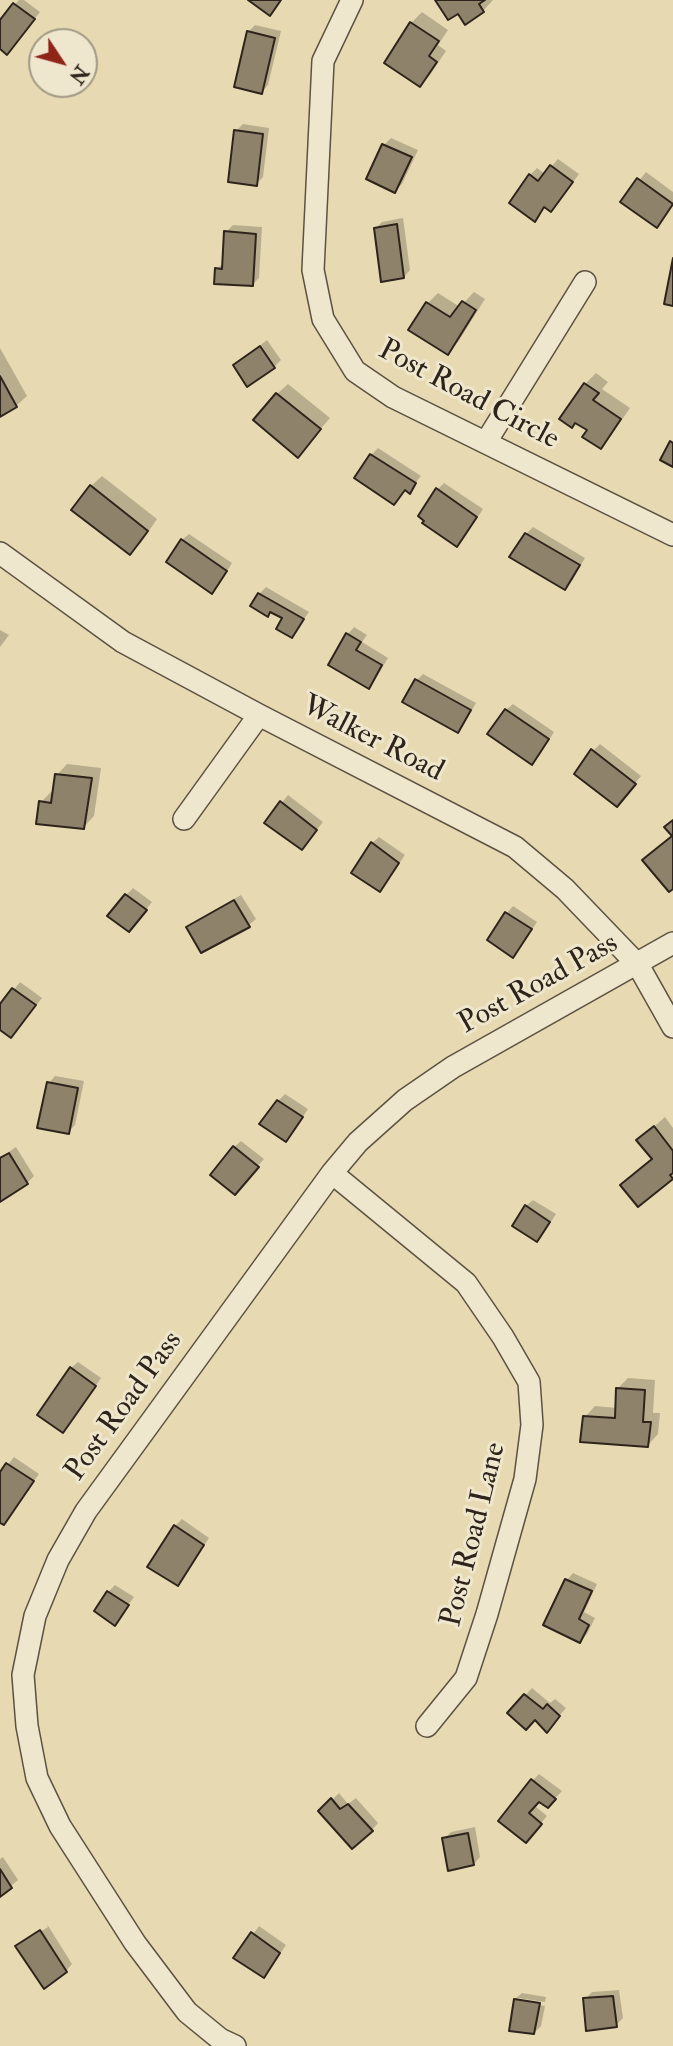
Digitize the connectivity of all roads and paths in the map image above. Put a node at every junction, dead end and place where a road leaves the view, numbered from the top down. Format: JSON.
{"nodes":[{"id":1,"x":352,"y":0,"type":"edge"},
{"id":2,"x":585,"y":282,"type":"dead end"},
{"id":3,"x":485,"y":442,"type":"junction"},
{"id":4,"x":673,"y":535,"type":"edge"},
{"id":5,"x":0,"y":553,"type":"edge"},
{"id":6,"x":259,"y":715,"type":"junction"},
{"id":7,"x":184,"y":818,"type":"dead end"},
{"id":8,"x":673,"y":943,"type":"edge"},
{"id":9,"x":638,"y":965,"type":"junction"},
{"id":10,"x":673,"y":1027,"type":"edge"},
{"id":11,"x":332,"y":1173,"type":"junction"},
{"id":12,"x":426,"y":1726,"type":"dead end"},
{"id":13,"x":235,"y":2046,"type":"edge"}],
"edges":[{"from":1,"to":3,"type":"street","name":"Post Road Circle"},
{"from":2,"to":3,"type":"street"},
{"from":3,"to":4,"type":"street","name":"Post Road Circle"},
{"from":5,"to":6,"type":"street","name":"Walker Road"},
{"from":6,"to":7,"type":"street"},
{"from":6,"to":9,"type":"street","name":"Walker Road"},
{"from":8,"to":9,"type":"street","name":"Post Road Pass"},
{"from":9,"to":10,"type":"street","name":"Walker Road"},
{"from":9,"to":11,"type":"street","name":"Post Road Pass"},
{"from":11,"to":12,"type":"street","name":"Post Road Lane"},
{"from":11,"to":13,"type":"street","name":"Post Road Pass"}]}
